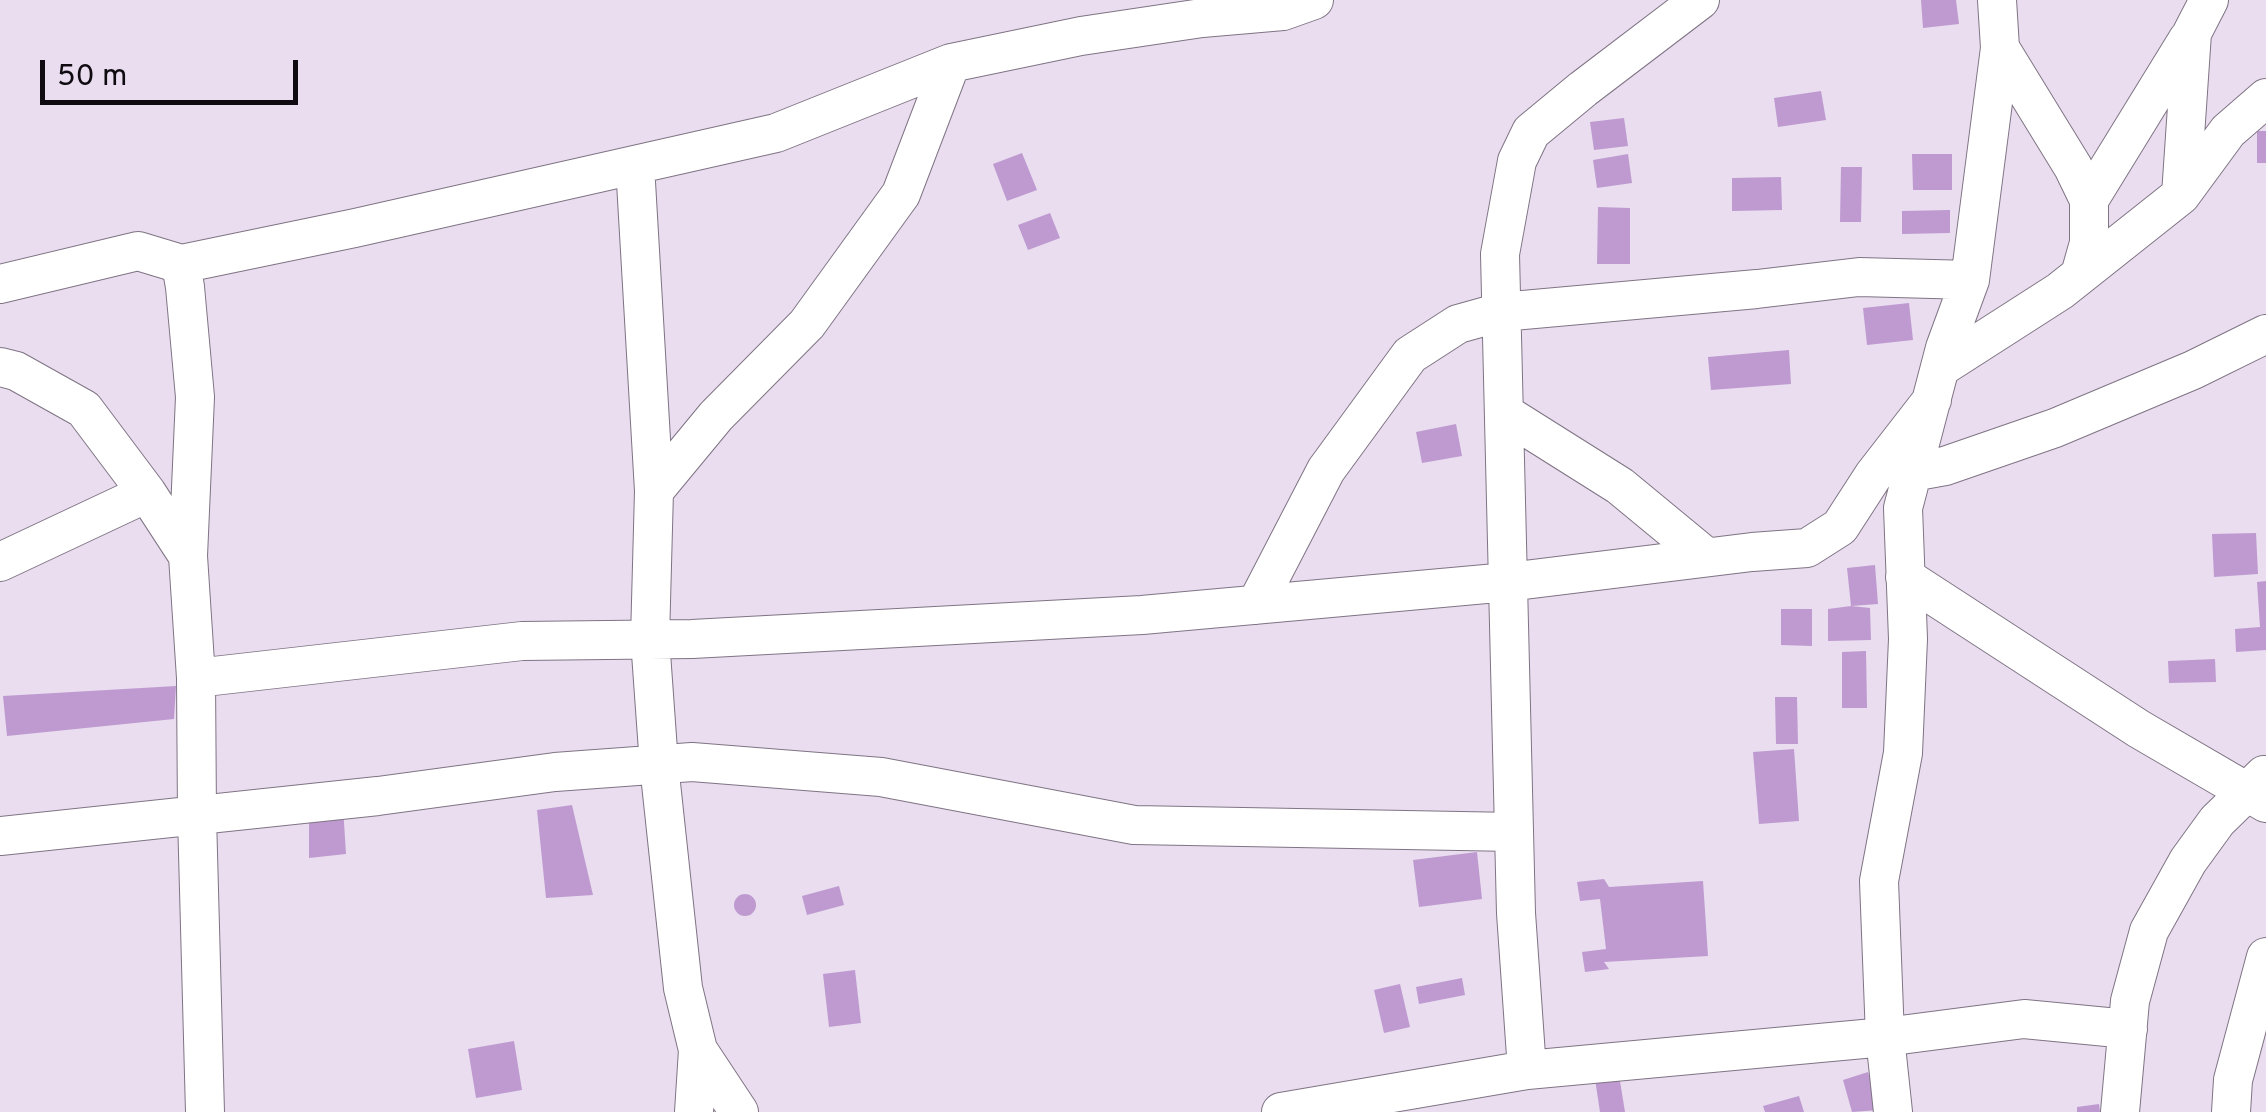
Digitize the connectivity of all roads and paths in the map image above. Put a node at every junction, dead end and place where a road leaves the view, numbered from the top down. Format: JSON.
{"nodes":[{"id":1,"x":1314,"y":0,"type":"edge"},
{"id":2,"x":1700,"y":0,"type":"edge"},
{"id":3,"x":1998,"y":0,"type":"edge"},
{"id":4,"x":2200,"y":16,"type":"edge"},
{"id":5,"x":2000,"y":48,"type":"junction"},
{"id":6,"x":950,"y":63,"type":"junction"},
{"id":7,"x":2266,"y":98,"type":"edge"},
{"id":8,"x":635,"y":165,"type":"junction"},
{"id":9,"x":2180,"y":195,"type":"junction"},
{"id":10,"x":2089,"y":200,"type":"junction"},
{"id":11,"x":181,"y":264,"type":"junction"},
{"id":12,"x":2080,"y":275,"type":"junction"},
{"id":13,"x":1970,"y":280,"type":"junction"},
{"id":14,"x":0,"y":284,"type":"edge"},
{"id":15,"x":1501,"y":312,"type":"junction"},
{"id":16,"x":2266,"y":334,"type":"edge"},
{"id":17,"x":5,"y":372,"type":"edge"},
{"id":18,"x":1936,"y":384,"type":"junction"},
{"id":19,"x":1504,"y":412,"type":"junction"},
{"id":20,"x":1912,"y":472,"type":"junction"},
{"id":21,"x":654,"y":490,"type":"junction"},
{"id":22,"x":147,"y":493,"type":"junction"},
{"id":23,"x":188,"y":556,"type":"junction"},
{"id":24,"x":1706,"y":557,"type":"junction"},
{"id":25,"x":0,"y":562,"type":"edge"},
{"id":26,"x":1906,"y":577,"type":"junction"},
{"id":27,"x":1508,"y":582,"type":"junction"},
{"id":28,"x":1256,"y":604,"type":"junction"},
{"id":29,"x":650,"y":639,"type":"junction"},
{"id":30,"x":196,"y":678,"type":"junction"},
{"id":31,"x":659,"y":765,"type":"junction"},
{"id":32,"x":2260,"y":789,"type":"edge"},
{"id":33,"x":197,"y":816,"type":"junction"},
{"id":34,"x":1514,"y":832,"type":"junction"},
{"id":35,"x":0,"y":836,"type":"edge"},
{"id":36,"x":2266,"y":956,"type":"edge"},
{"id":37,"x":2128,"y":1028,"type":"junction"},
{"id":38,"x":1885,"y":1037,"type":"junction"},
{"id":39,"x":698,"y":1050,"type":"junction"},
{"id":40,"x":1527,"y":1070,"type":"junction"},
{"id":41,"x":1420,"y":1100,"type":"edge"},
{"id":42,"x":205,"y":1112,"type":"edge"},
{"id":43,"x":694,"y":1112,"type":"edge"},
{"id":44,"x":739,"y":1112,"type":"edge"},
{"id":45,"x":1281,"y":1112,"type":"edge"},
{"id":46,"x":1893,"y":1112,"type":"edge"},
{"id":47,"x":2120,"y":1112,"type":"edge"},
{"id":48,"x":2231,"y":1112,"type":"edge"}],
"edges":[{"from":1,"to":6,"type":"street"},
{"from":2,"to":15,"type":"street"},
{"from":3,"to":5,"type":"street"},
{"from":4,"to":9,"type":"street"},
{"from":4,"to":10,"type":"street"},
{"from":5,"to":10,"type":"street"},
{"from":5,"to":13,"type":"street"},
{"from":6,"to":8,"type":"street"},
{"from":6,"to":21,"type":"street"},
{"from":7,"to":9,"type":"street"},
{"from":8,"to":11,"type":"street"},
{"from":8,"to":21,"type":"street"},
{"from":9,"to":12,"type":"street"},
{"from":10,"to":12,"type":"street"},
{"from":11,"to":14,"type":"street"},
{"from":11,"to":23,"type":"street"},
{"from":12,"to":18,"type":"street"},
{"from":13,"to":15,"type":"street"},
{"from":13,"to":18,"type":"street"},
{"from":15,"to":19,"type":"street"},
{"from":15,"to":28,"type":"street"},
{"from":16,"to":20,"type":"street"},
{"from":17,"to":22,"type":"street"},
{"from":18,"to":20,"type":"street"},
{"from":18,"to":24,"type":"street"},
{"from":19,"to":24,"type":"street"},
{"from":19,"to":27,"type":"street"},
{"from":20,"to":26,"type":"street"},
{"from":21,"to":29,"type":"street"},
{"from":22,"to":23,"type":"street"},
{"from":22,"to":25,"type":"street"},
{"from":23,"to":30,"type":"street"},
{"from":24,"to":27,"type":"street"},
{"from":26,"to":32,"type":"street"},
{"from":26,"to":38,"type":"street"},
{"from":27,"to":28,"type":"street"},
{"from":27,"to":34,"type":"street"},
{"from":28,"to":29,"type":"street"},
{"from":29,"to":30,"type":"street"},
{"from":29,"to":31,"type":"street"},
{"from":30,"to":33,"type":"street"},
{"from":31,"to":33,"type":"street"},
{"from":31,"to":34,"type":"street"},
{"from":31,"to":39,"type":"street"},
{"from":32,"to":37,"type":"street"},
{"from":33,"to":35,"type":"street"},
{"from":33,"to":42,"type":"street"},
{"from":34,"to":40,"type":"street"},
{"from":36,"to":48,"type":"street"},
{"from":37,"to":38,"type":"street"},
{"from":37,"to":47,"type":"street"},
{"from":38,"to":40,"type":"street"},
{"from":38,"to":46,"type":"street"},
{"from":39,"to":43,"type":"street"},
{"from":39,"to":44,"type":"street"},
{"from":40,"to":41,"type":"street"},
{"from":41,"to":45,"type":"street"}]}
